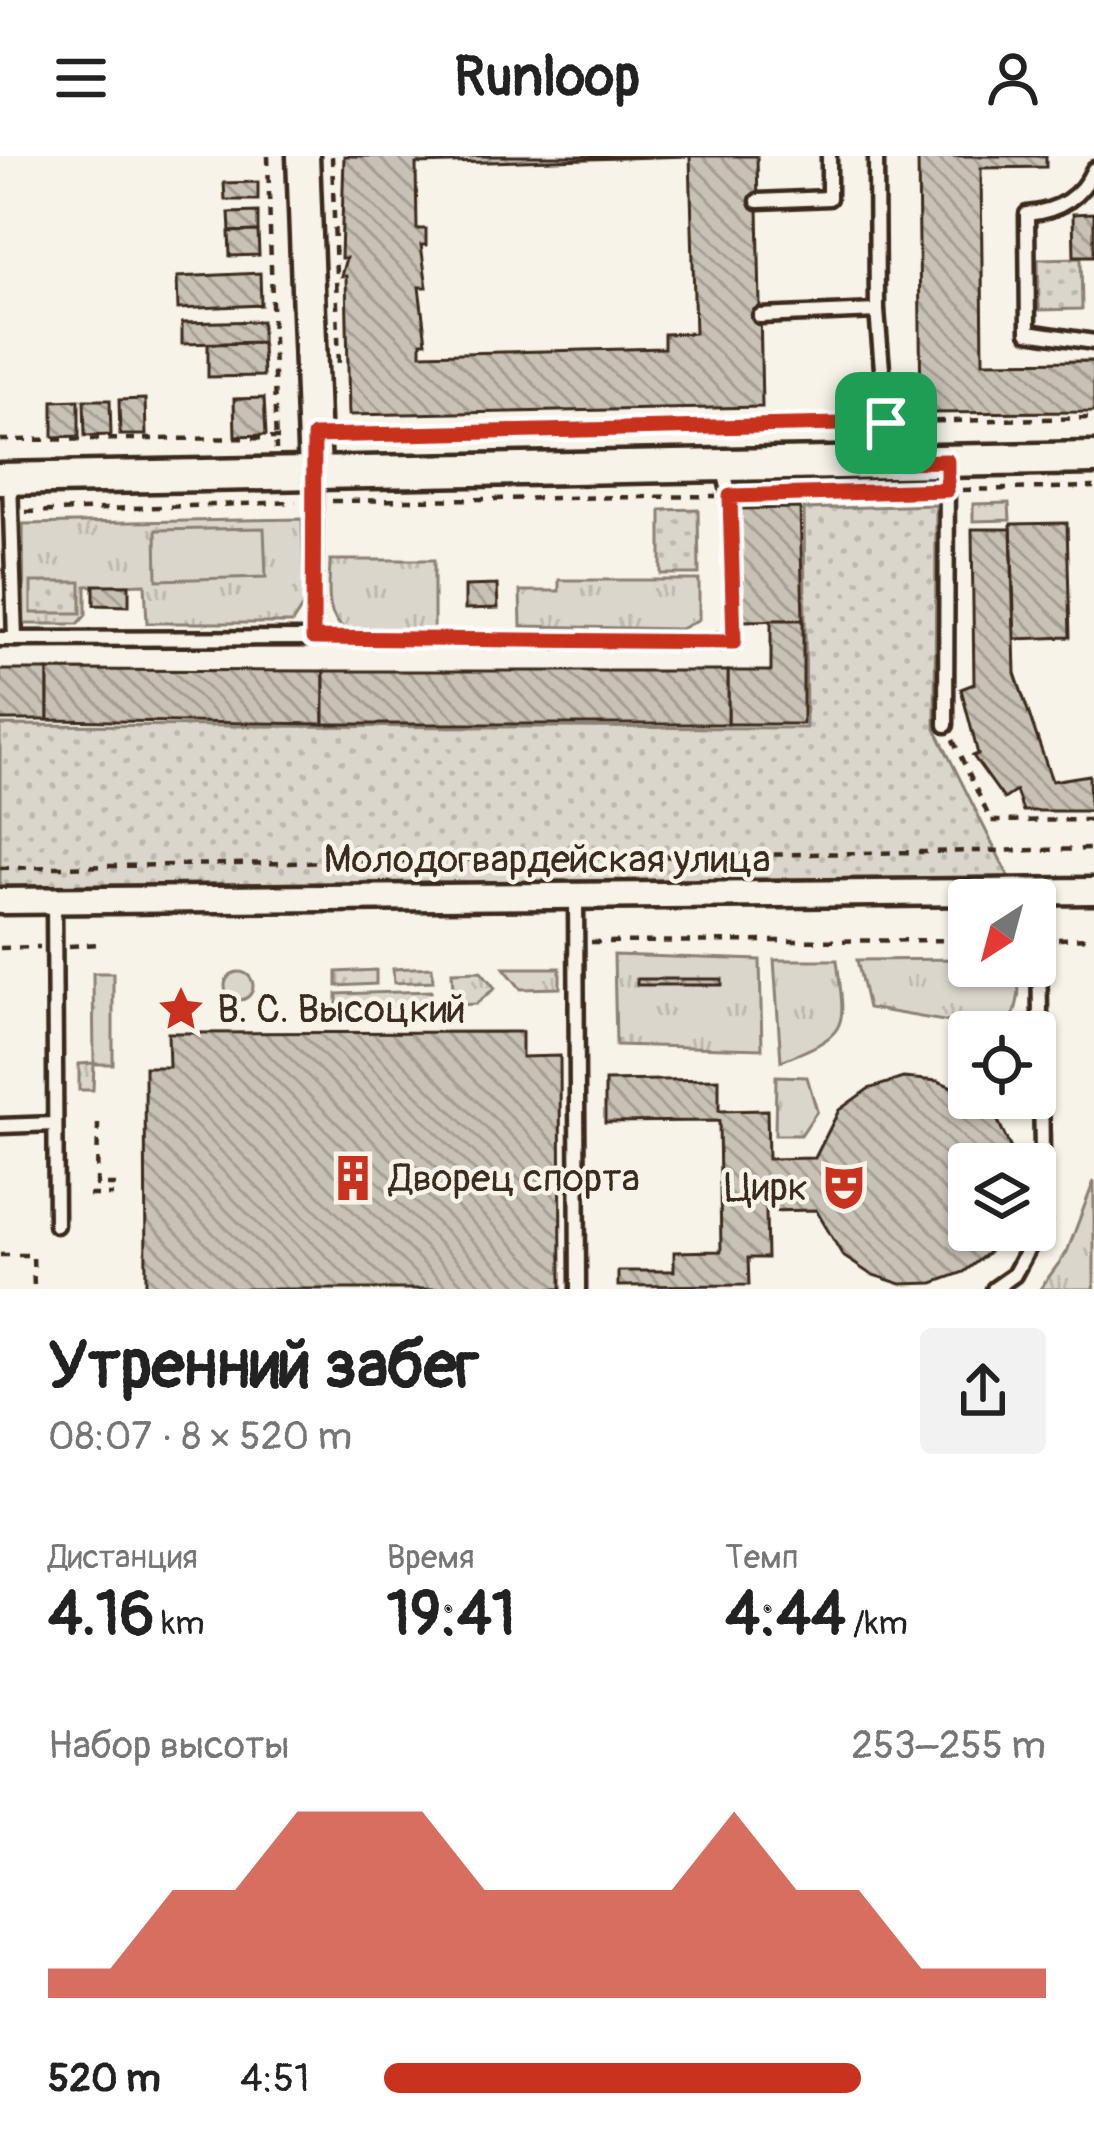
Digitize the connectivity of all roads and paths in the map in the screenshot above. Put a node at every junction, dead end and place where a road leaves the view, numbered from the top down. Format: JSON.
{"nodes":[{"id":1,"x":268,"y":156,"type":"edge"},
{"id":2,"x":303,"y":156,"type":"edge"},
{"id":3,"x":332,"y":156,"type":"edge"},
{"id":4,"x":829,"y":156,"type":"edge"},
{"id":5,"x":876,"y":156,"type":"edge"},
{"id":6,"x":1094,"y":169,"type":"edge"},
{"id":7,"x":758,"y":201,"type":"dead end"},
{"id":8,"x":877,"y":311,"type":"junction"},
{"id":9,"x":760,"y":316,"type":"dead end"},
{"id":10,"x":1094,"y":342,"type":"edge"},
{"id":11,"x":339,"y":365,"type":"dead end"},
{"id":12,"x":1094,"y":418,"type":"edge"},
{"id":13,"x":886,"y":423,"type":"junction"},
{"id":14,"x":314,"y":436,"type":"junction"},
{"id":15,"x":0,"y":440,"type":"edge"},
{"id":16,"x":276,"y":440,"type":"junction"},
{"id":17,"x":1094,"y":458,"type":"edge"},
{"id":18,"x":890,"y":462,"type":"junction"},
{"id":19,"x":947,"y":476,"type":"junction"},
{"id":20,"x":5,"y":479,"type":"edge"},
{"id":21,"x":726,"y":480,"type":"junction"},
{"id":22,"x":1094,"y":487,"type":"edge"},
{"id":23,"x":315,"y":488,"type":"junction"},
{"id":24,"x":12,"y":513,"type":"junction"},
{"id":25,"x":313,"y":638,"type":"junction"},
{"id":26,"x":8,"y":639,"type":"edge"},
{"id":27,"x":946,"y":725,"type":"joint"},
{"id":28,"x":1094,"y":820,"type":"edge"},
{"id":29,"x":1094,"y":849,"type":"edge"},
{"id":30,"x":0,"y":868,"type":"edge"},
{"id":31,"x":1056,"y":891,"type":"edge"},
{"id":32,"x":1094,"y":891,"type":"edge"},
{"id":33,"x":948,"y":892,"type":"edge"},
{"id":34,"x":576,"y":895,"type":"junction"},
{"id":35,"x":0,"y":901,"type":"edge"},
{"id":36,"x":54,"y":901,"type":"junction"},
{"id":37,"x":1094,"y":938,"type":"edge"},
{"id":38,"x":1056,"y":939,"type":"edge"},
{"id":39,"x":948,"y":940,"type":"edge"},
{"id":40,"x":578,"y":942,"type":"junction"},
{"id":41,"x":1040,"y":987,"type":"edge"},
{"id":42,"x":98,"y":1123,"type":"dead end"},
{"id":43,"x":55,"y":1124,"type":"junction"},
{"id":44,"x":0,"y":1126,"type":"edge"},
{"id":45,"x":119,"y":1185,"type":"dead end"},
{"id":46,"x":89,"y":1195,"type":"dead end"},
{"id":47,"x":113,"y":1195,"type":"dead end"},
{"id":48,"x":56,"y":1226,"type":"dead end"},
{"id":49,"x":0,"y":1255,"type":"edge"},
{"id":50,"x":34,"y":1289,"type":"edge"},
{"id":51,"x":578,"y":1289,"type":"edge"},
{"id":52,"x":994,"y":1289,"type":"edge"}],
"edges":[{"from":1,"to":16,"type":"path"},
{"from":2,"to":14,"type":"street"},
{"from":3,"to":11,"type":"path"},
{"from":4,"to":7,"type":"lane"},
{"from":5,"to":8,"type":"lane"},
{"from":6,"to":10,"type":"lane"},
{"from":8,"to":9,"type":"lane"},
{"from":8,"to":13,"type":"lane"},
{"from":12,"to":13,"type":"path"},
{"from":13,"to":14,"type":"path"},
{"from":13,"to":18,"type":"lane"},
{"from":14,"to":16,"type":"path"},
{"from":14,"to":23,"type":"street"},
{"from":15,"to":16,"type":"path"},
{"from":17,"to":19,"type":"street"},
{"from":18,"to":19,"type":"street"},
{"from":18,"to":21,"type":"street"},
{"from":19,"to":21,"type":"path"},
{"from":19,"to":22,"type":"path"},
{"from":19,"to":27,"type":"lane"},
{"from":20,"to":23,"type":"street"},
{"from":20,"to":24,"type":"lane"},
{"from":21,"to":23,"type":"street"},
{"from":21,"to":23,"type":"path"},
{"from":21,"to":25,"type":"lane"},
{"from":23,"to":24,"type":"path"},
{"from":23,"to":25,"type":"lane"},
{"from":24,"to":26,"type":"lane"},
{"from":25,"to":26,"type":"lane"},
{"from":27,"to":28,"type":"path"},
{"from":29,"to":30,"type":"path"},
{"from":31,"to":32,"type":"street","name":"Молодогвардейская улица"},
{"from":33,"to":34,"type":"street","name":"Молодогвардейская улица"},
{"from":34,"to":36,"type":"street","name":"Молодогвардейская улица"},
{"from":34,"to":40,"type":"lane"},
{"from":35,"to":36,"type":"street","name":"Молодогвардейская улица"},
{"from":36,"to":43,"type":"lane"},
{"from":37,"to":38,"type":"path"},
{"from":39,"to":40,"type":"path"},
{"from":40,"to":51,"type":"lane"},
{"from":41,"to":52,"type":"lane"},
{"from":42,"to":45,"type":"path"},
{"from":43,"to":44,"type":"lane"},
{"from":43,"to":48,"type":"lane"},
{"from":46,"to":47,"type":"path"},
{"from":49,"to":50,"type":"path"}]}
